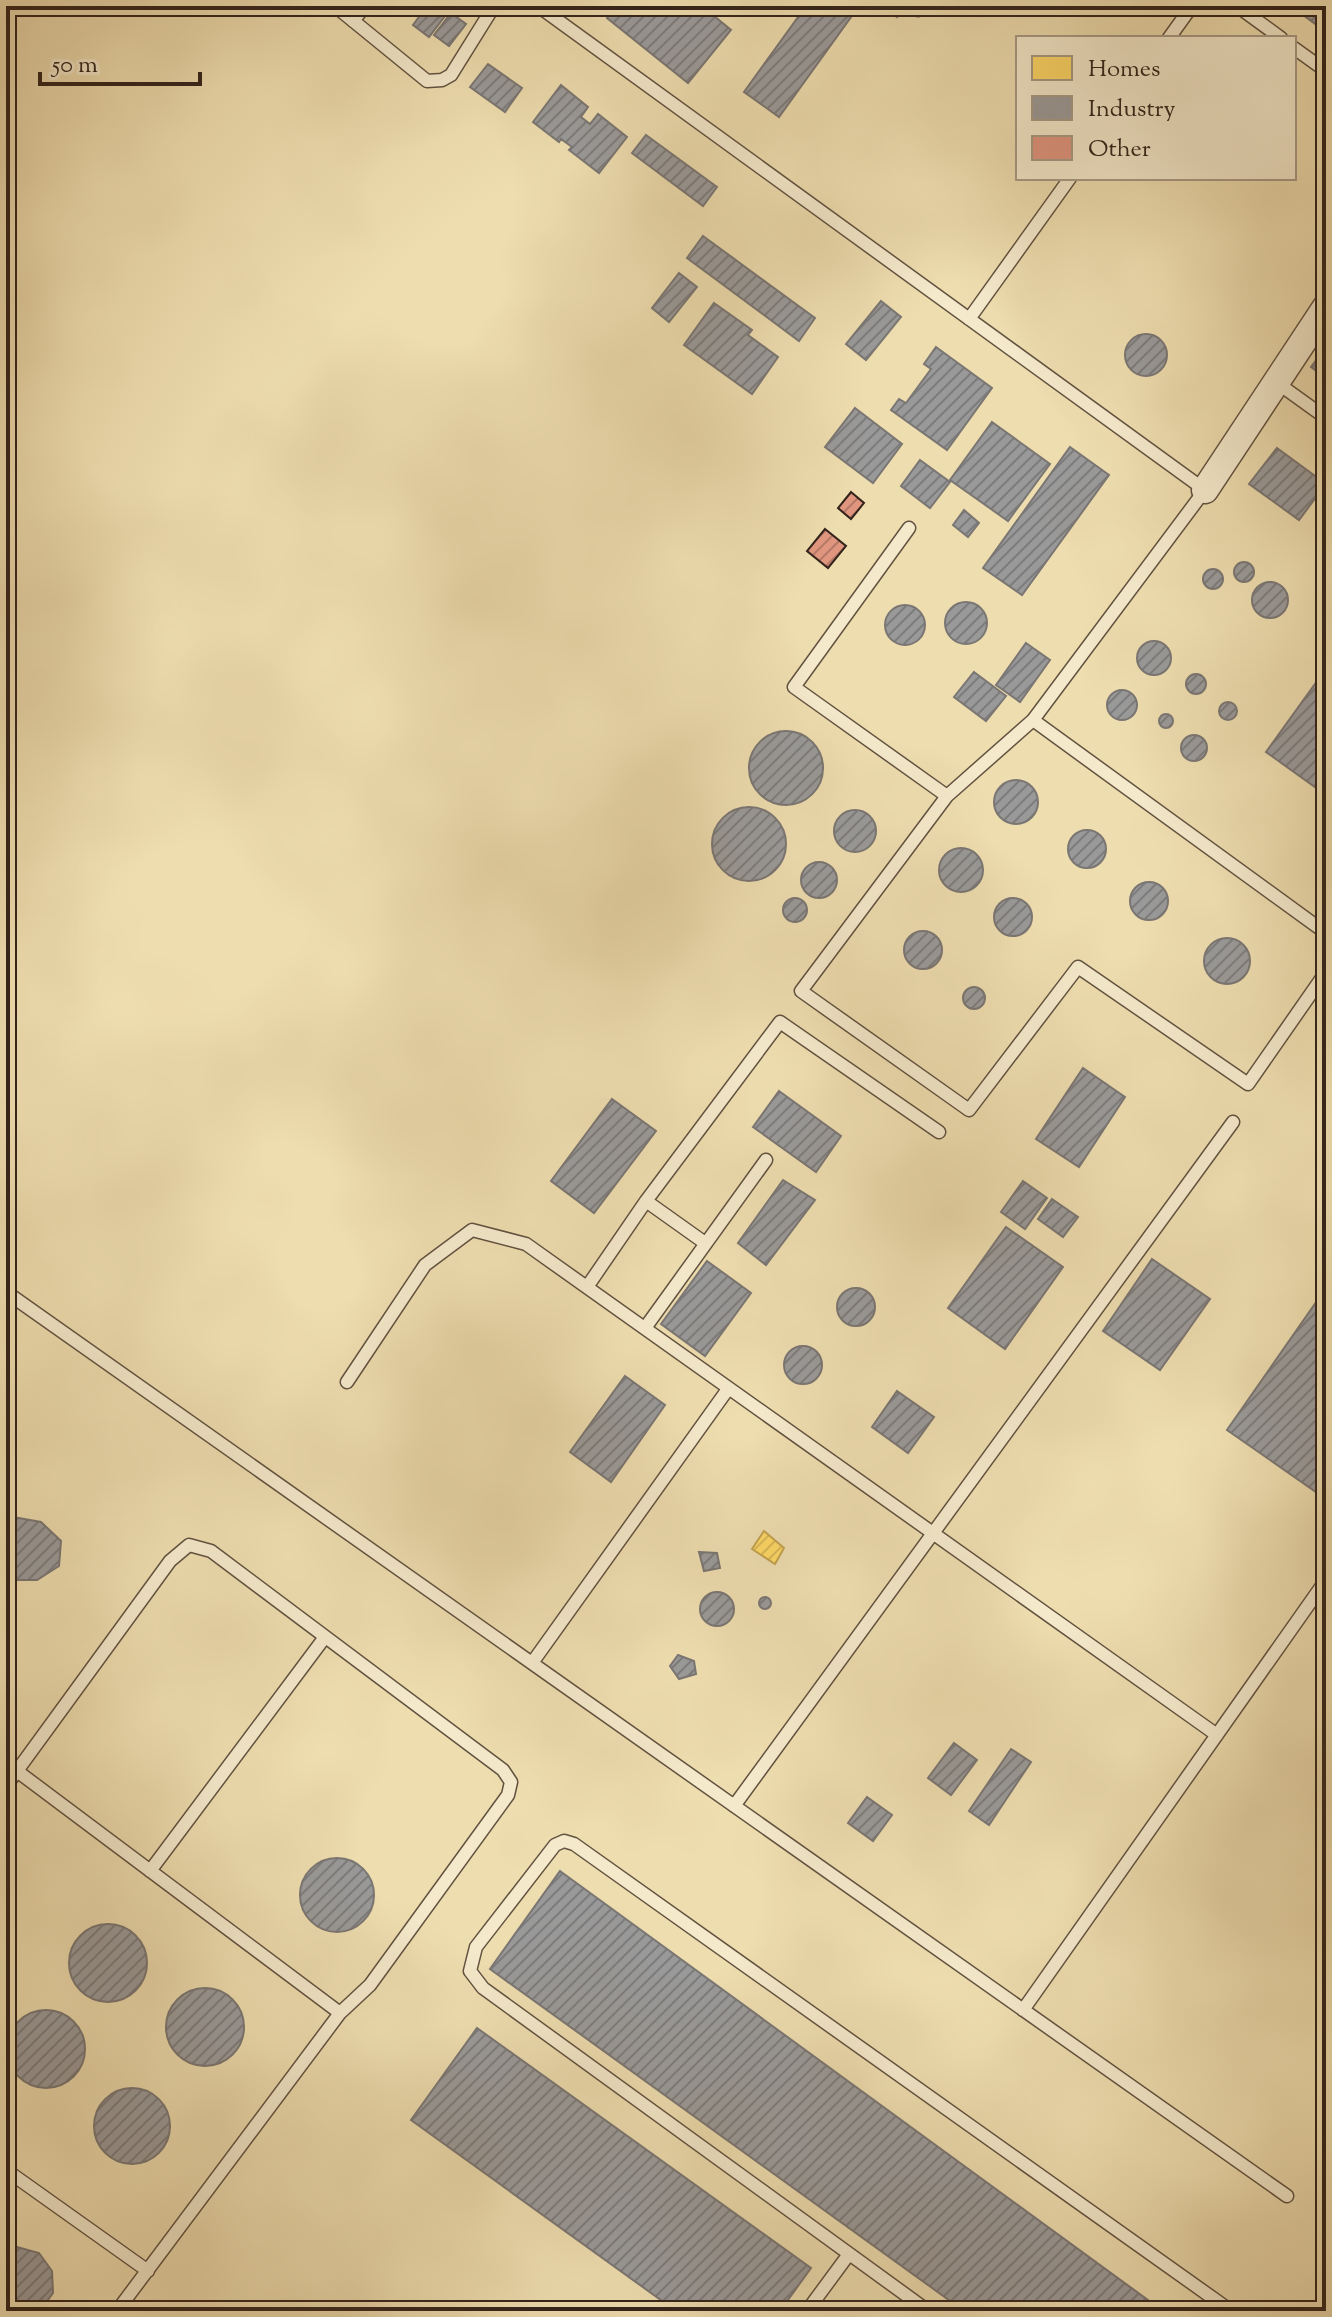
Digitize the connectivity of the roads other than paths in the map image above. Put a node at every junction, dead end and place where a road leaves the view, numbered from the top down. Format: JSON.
{"nodes":[{"id":1,"x":335,"y":6,"type":"edge"},
{"id":2,"x":365,"y":6,"type":"edge"},
{"id":3,"x":494,"y":6,"type":"edge"},
{"id":4,"x":538,"y":6,"type":"edge"},
{"id":5,"x":1192,"y":6,"type":"edge"},
{"id":6,"x":1237,"y":6,"type":"edge"},
{"id":7,"x":353,"y":21,"type":"junction"},
{"id":8,"x":1170,"y":36,"type":"edge"},
{"id":9,"x":1278,"y":36,"type":"edge"},
{"id":10,"x":1296,"y":49,"type":"edge"},
{"id":11,"x":1326,"y":71,"type":"edge"},
{"id":12,"x":1069,"y":180,"type":"edge"},
{"id":13,"x":1326,"y":307,"type":"edge"},
{"id":14,"x":969,"y":319,"type":"junction"},
{"id":15,"x":1276,"y":382,"type":"junction"},
{"id":16,"x":1326,"y":418,"type":"edge"},
{"id":17,"x":1205,"y":490,"type":"junction"},
{"id":18,"x":909,"y":528,"type":"dead end"},
{"id":19,"x":1033,"y":720,"type":"junction"},
{"id":20,"x":947,"y":796,"type":"junction"},
{"id":21,"x":1326,"y":933,"type":"edge"},
{"id":22,"x":1326,"y":972,"type":"edge"},
{"id":23,"x":1233,"y":1122,"type":"dead end"},
{"id":24,"x":939,"y":1132,"type":"dead end"},
{"id":25,"x":766,"y":1160,"type":"dead end"},
{"id":26,"x":646,"y":1201,"type":"junction"},
{"id":27,"x":705,"y":1243,"type":"junction"},
{"id":28,"x":587,"y":1287,"type":"junction"},
{"id":29,"x":6,"y":1292,"type":"edge"},
{"id":30,"x":645,"y":1328,"type":"junction"},
{"id":31,"x":347,"y":1382,"type":"dead end"},
{"id":32,"x":728,"y":1389,"type":"junction"},
{"id":33,"x":933,"y":1533,"type":"junction"},
{"id":34,"x":1326,"y":1580,"type":"edge"},
{"id":35,"x":325,"y":1637,"type":"junction"},
{"id":36,"x":532,"y":1663,"type":"junction"},
{"id":37,"x":1217,"y":1735,"type":"junction"},
{"id":38,"x":17,"y":1771,"type":"junction"},
{"id":39,"x":6,"y":1786,"type":"edge"},
{"id":40,"x":734,"y":1806,"type":"junction"},
{"id":41,"x":150,"y":1871,"type":"junction"},
{"id":42,"x":1023,"y":2010,"type":"junction"},
{"id":43,"x":340,"y":2013,"type":"junction"},
{"id":44,"x":6,"y":2170,"type":"edge"},
{"id":45,"x":1287,"y":2196,"type":"dead end"},
{"id":46,"x":849,"y":2254,"type":"junction"},
{"id":47,"x":148,"y":2271,"type":"junction"},
{"id":48,"x":117,"y":2311,"type":"edge"},
{"id":49,"x":807,"y":2311,"type":"edge"},
{"id":50,"x":928,"y":2311,"type":"edge"},
{"id":51,"x":1231,"y":2311,"type":"edge"}],
"edges":[{"from":1,"to":7,"type":"lane"},
{"from":2,"to":7,"type":"lane"},
{"from":3,"to":7,"type":"lane"},
{"from":4,"to":14,"type":"lane"},
{"from":5,"to":8,"type":"lane"},
{"from":6,"to":9,"type":"lane"},
{"from":10,"to":11,"type":"lane"},
{"from":12,"to":14,"type":"lane"},
{"from":13,"to":15,"type":"street"},
{"from":14,"to":17,"type":"lane"},
{"from":15,"to":16,"type":"lane"},
{"from":15,"to":17,"type":"street"},
{"from":17,"to":19,"type":"lane"},
{"from":18,"to":20,"type":"lane"},
{"from":19,"to":20,"type":"lane"},
{"from":19,"to":21,"type":"lane"},
{"from":20,"to":22,"type":"lane"},
{"from":23,"to":33,"type":"lane"},
{"from":24,"to":26,"type":"lane"},
{"from":25,"to":27,"type":"lane"},
{"from":26,"to":27,"type":"lane"},
{"from":26,"to":28,"type":"lane"},
{"from":27,"to":30,"type":"lane"},
{"from":28,"to":30,"type":"lane"},
{"from":28,"to":31,"type":"lane"},
{"from":29,"to":36,"type":"lane"},
{"from":30,"to":32,"type":"lane"},
{"from":32,"to":33,"type":"lane"},
{"from":32,"to":36,"type":"lane"},
{"from":33,"to":37,"type":"lane"},
{"from":33,"to":40,"type":"lane"},
{"from":34,"to":37,"type":"lane"},
{"from":35,"to":38,"type":"lane"},
{"from":35,"to":41,"type":"lane"},
{"from":35,"to":43,"type":"lane"},
{"from":36,"to":40,"type":"lane"},
{"from":37,"to":42,"type":"lane"},
{"from":38,"to":39,"type":"lane"},
{"from":38,"to":41,"type":"lane"},
{"from":40,"to":42,"type":"lane"},
{"from":41,"to":43,"type":"lane"},
{"from":42,"to":45,"type":"lane"},
{"from":43,"to":47,"type":"lane"},
{"from":44,"to":47,"type":"lane"},
{"from":46,"to":49,"type":"lane"},
{"from":46,"to":50,"type":"lane"},
{"from":46,"to":51,"type":"lane"},
{"from":47,"to":48,"type":"lane"}]}
